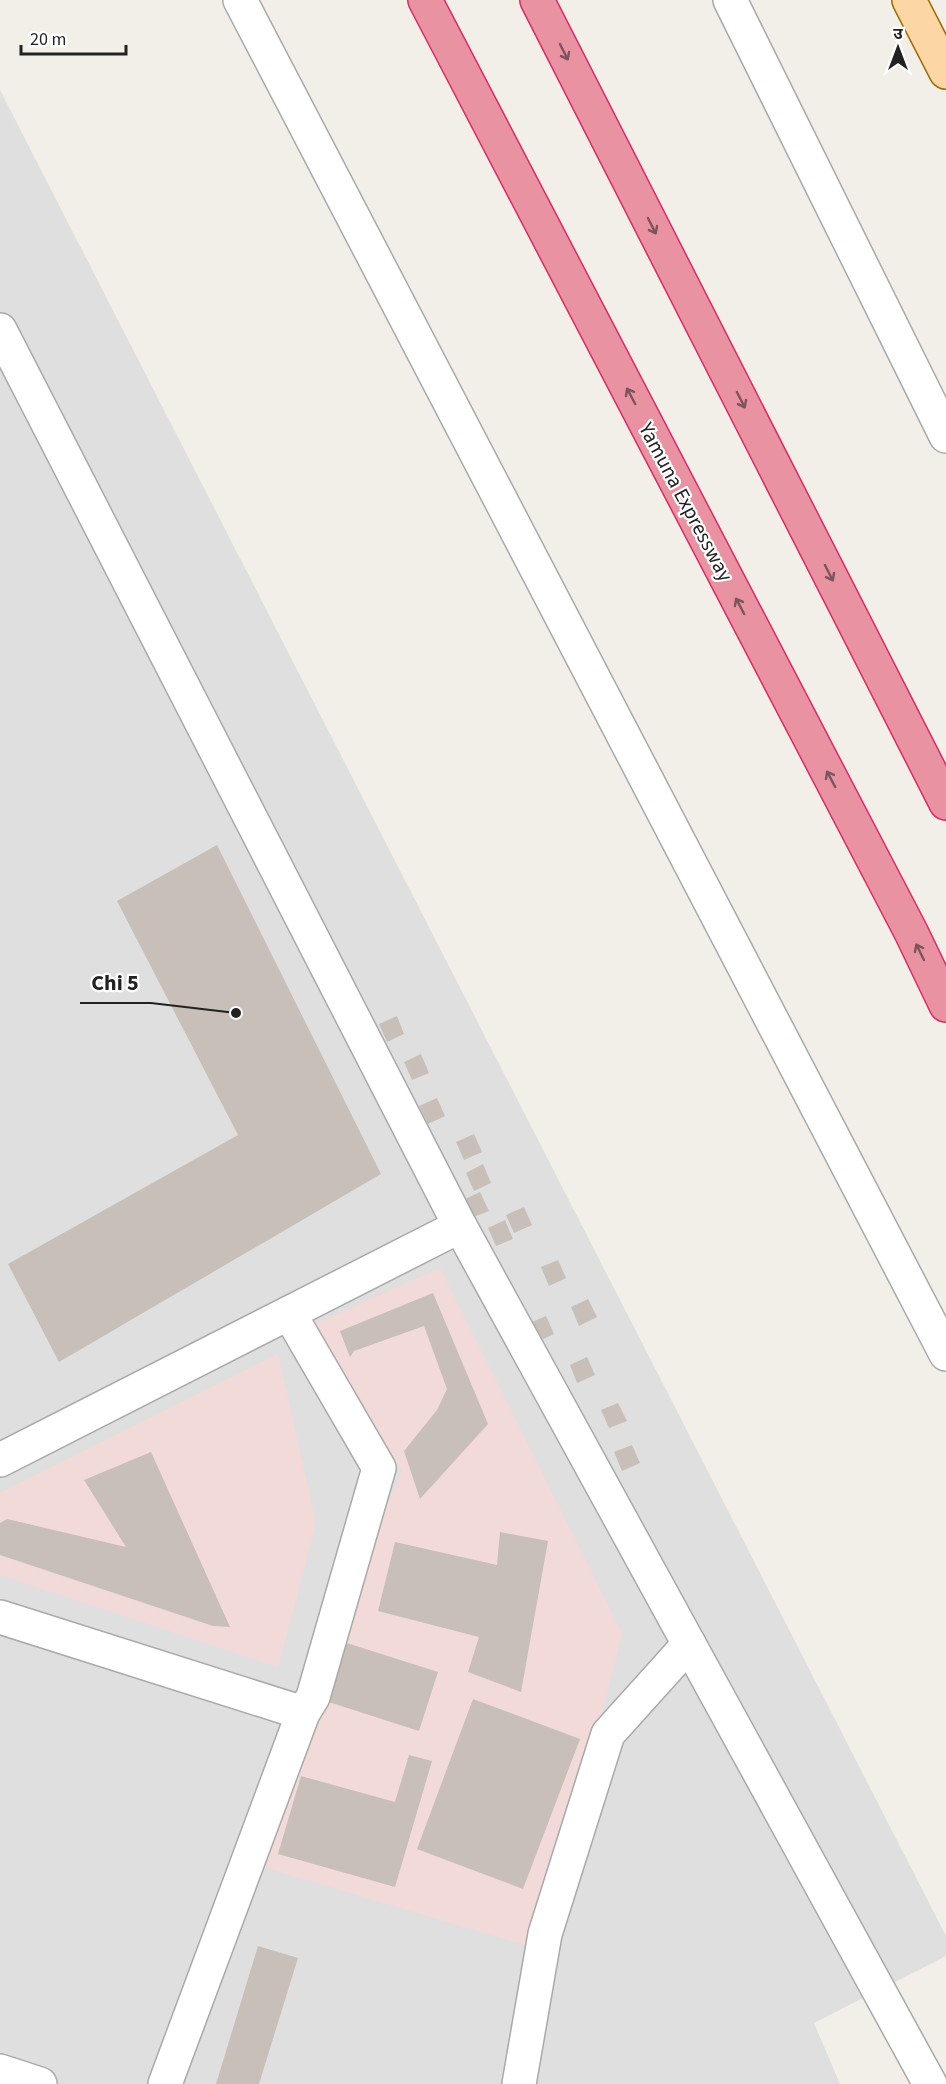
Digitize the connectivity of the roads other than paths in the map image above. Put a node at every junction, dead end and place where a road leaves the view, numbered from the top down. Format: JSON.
{"nodes":[{"id":1,"x":240,"y":0,"type":"edge"},
{"id":2,"x":425,"y":0,"type":"edge"},
{"id":3,"x":537,"y":0,"type":"edge"},
{"id":4,"x":730,"y":0,"type":"edge"},
{"id":5,"x":909,"y":0,"type":"edge"},
{"id":6,"x":946,"y":72,"type":"edge"},
{"id":7,"x":0,"y":330,"type":"edge"},
{"id":8,"x":946,"y":436,"type":"edge"},
{"id":9,"x":946,"y":803,"type":"edge"},
{"id":10,"x":946,"y":1005,"type":"edge"},
{"id":11,"x":460,"y":1226,"type":"junction"},
{"id":12,"x":289,"y":1313,"type":"junction"},
{"id":13,"x":946,"y":1354,"type":"edge"},
{"id":14,"x":0,"y":1460,"type":"edge"},
{"id":15,"x":0,"y":1617,"type":"edge"},
{"id":16,"x":688,"y":1644,"type":"junction"},
{"id":17,"x":303,"y":1713,"type":"junction"},
{"id":18,"x":0,"y":2071,"type":"edge"},
{"id":19,"x":40,"y":2084,"type":"edge"},
{"id":20,"x":165,"y":2084,"type":"edge"},
{"id":21,"x":519,"y":2084,"type":"edge"},
{"id":22,"x":930,"y":2084,"type":"edge"}],
"edges":[{"from":1,"to":13,"type":"street"},
{"from":10,"to":2,"type":"highway","name":"Yamuna Expressway","one_way":true},
{"from":3,"to":9,"type":"highway","one_way":true},
{"from":4,"to":8,"type":"street"},
{"from":5,"to":6,"type":"main road"},
{"from":7,"to":11,"type":"street"},
{"from":11,"to":12,"type":"street"},
{"from":11,"to":16,"type":"street"},
{"from":12,"to":14,"type":"street"},
{"from":12,"to":17,"type":"street"},
{"from":15,"to":17,"type":"street"},
{"from":16,"to":21,"type":"street"},
{"from":16,"to":22,"type":"street"},
{"from":17,"to":20,"type":"street"},
{"from":18,"to":19,"type":"street"}]}
